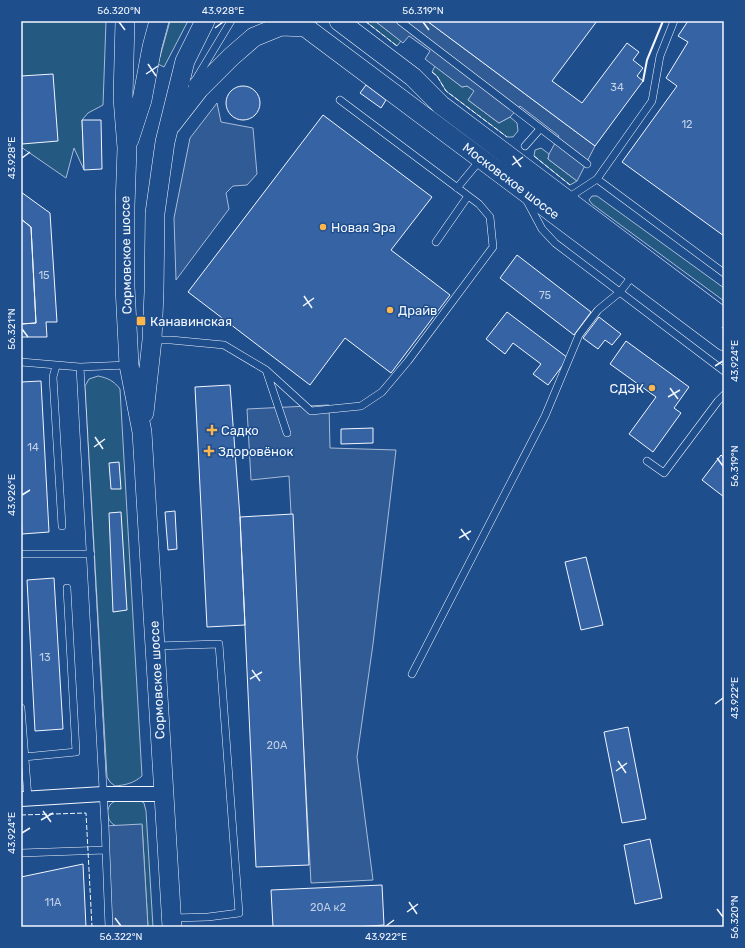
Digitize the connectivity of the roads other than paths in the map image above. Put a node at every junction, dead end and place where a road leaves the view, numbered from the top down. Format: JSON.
{"nodes":[{"id":1,"x":125,"y":21,"type":"edge"},
{"id":2,"x":159,"y":21,"type":"edge"},
{"id":3,"x":205,"y":21,"type":"edge"},
{"id":4,"x":231,"y":21,"type":"edge"},
{"id":5,"x":339,"y":21,"type":"edge"},
{"id":6,"x":400,"y":21,"type":"edge"},
{"id":7,"x":674,"y":21,"type":"edge"},
{"id":8,"x":302,"y":24,"type":"edge"},
{"id":9,"x":340,"y":100,"type":"dead end"},
{"id":10,"x":174,"y":103,"type":"junction"},
{"id":11,"x":540,"y":129,"type":"junction"},
{"id":12,"x":168,"y":130,"type":"junction"},
{"id":13,"x":525,"y":146,"type":"dead end"},
{"id":14,"x":127,"y":148,"type":"junction"},
{"id":15,"x":481,"y":158,"type":"junction"},
{"id":16,"x":587,"y":164,"type":"dead end"},
{"id":17,"x":597,"y":179,"type":"junction"},
{"id":18,"x":513,"y":182,"type":"junction"},
{"id":19,"x":457,"y":188,"type":"junction"},
{"id":20,"x":468,"y":196,"type":"junction"},
{"id":21,"x":566,"y":200,"type":"junction"},
{"id":22,"x":436,"y":242,"type":"dead end"},
{"id":23,"x":724,"y":273,"type":"edge"},
{"id":24,"x":634,"y":274,"type":"junction"},
{"id":25,"x":620,"y":292,"type":"junction"},
{"id":26,"x":724,"y":318,"type":"edge"},
{"id":27,"x":152,"y":340,"type":"junction"},
{"id":28,"x":724,"y":341,"type":"edge"},
{"id":29,"x":21,"y":362,"type":"edge"},
{"id":30,"x":129,"y":365,"type":"junction"},
{"id":31,"x":56,"y":366,"type":"junction"},
{"id":32,"x":80,"y":367,"type":"junction"},
{"id":33,"x":266,"y":370,"type":"junction"},
{"id":34,"x":724,"y":371,"type":"edge"},
{"id":35,"x":724,"y":395,"type":"edge"},
{"id":36,"x":142,"y":432,"type":"junction"},
{"id":37,"x":287,"y":433,"type":"dead end"},
{"id":38,"x":647,"y":461,"type":"dead end"},
{"id":39,"x":62,"y":526,"type":"dead end"},
{"id":40,"x":21,"y":554,"type":"edge"},
{"id":41,"x":91,"y":554,"type":"junction"},
{"id":42,"x":67,"y":588,"type":"dead end"},
{"id":43,"x":155,"y":646,"type":"junction"},
{"id":44,"x":412,"y":674,"type":"dead end"},
{"id":45,"x":21,"y":708,"type":"edge"},
{"id":46,"x":24,"y":757,"type":"junction"},
{"id":47,"x":103,"y":794,"type":"junction"},
{"id":48,"x":164,"y":794,"type":"junction"},
{"id":49,"x":24,"y":798,"type":"edge"},
{"id":50,"x":106,"y":850,"type":"junction"},
{"id":51,"x":21,"y":853,"type":"edge"},
{"id":52,"x":171,"y":923,"type":"edge"},
{"id":53,"x":109,"y":927,"type":"edge"}],
"edges":[{"from":1,"to":14,"type":"main road","name":"Сормовское шоссе"},
{"from":2,"to":14,"type":"main road","name":"Сормовское шоссе"},
{"from":3,"to":10,"type":"main road","name":"Сормовское шоссе"},
{"from":4,"to":10,"type":"lane"},
{"from":5,"to":21,"type":"main road","name":"Московское шоссе"},
{"from":6,"to":11,"type":"lane"},
{"from":7,"to":17,"type":"lane"},
{"from":8,"to":12,"type":"main road","name":"Сормовское шоссе"},
{"from":8,"to":15,"type":"main road","name":"Московское шоссе"},
{"from":9,"to":19,"type":"lane"},
{"from":10,"to":12,"type":"main road","name":"Сормовское шоссе"},
{"from":11,"to":13,"type":"lane"},
{"from":11,"to":16,"type":"lane"},
{"from":12,"to":27,"type":"main road","name":"Сормовское шоссе"},
{"from":14,"to":30,"type":"main road","name":"Сормовское шоссе"},
{"from":15,"to":18,"type":"main road","name":"Московское шоссе"},
{"from":15,"to":19,"type":"lane"},
{"from":17,"to":21,"type":"lane"},
{"from":17,"to":23,"type":"lane"},
{"from":18,"to":24,"type":"main road","name":"Московское шоссе"},
{"from":18,"to":25,"type":"lane"},
{"from":19,"to":20,"type":"lane"},
{"from":20,"to":22,"type":"lane"},
{"from":20,"to":33,"type":"lane"},
{"from":21,"to":26,"type":"main road","name":"Московское шоссе"},
{"from":24,"to":25,"type":"lane"},
{"from":24,"to":28,"type":"main road","name":"Московское шоссе"},
{"from":25,"to":34,"type":"lane"},
{"from":25,"to":44,"type":"lane"},
{"from":27,"to":33,"type":"lane"},
{"from":27,"to":36,"type":"main road","name":"Сормовское шоссе"},
{"from":29,"to":31,"type":"lane"},
{"from":30,"to":32,"type":"lane"},
{"from":30,"to":36,"type":"main road","name":"Сормовское шоссе"},
{"from":31,"to":32,"type":"lane"},
{"from":31,"to":39,"type":"lane"},
{"from":32,"to":41,"type":"lane"},
{"from":33,"to":37,"type":"lane"},
{"from":35,"to":38,"type":"lane"},
{"from":36,"to":43,"type":"main road","name":"Сормовское шоссе"},
{"from":40,"to":41,"type":"lane"},
{"from":41,"to":47,"type":"lane"},
{"from":42,"to":46,"type":"lane"},
{"from":43,"to":48,"type":"main road","name":"Сормовское шоссе"},
{"from":43,"to":52,"type":"lane"},
{"from":45,"to":46,"type":"lane"},
{"from":46,"to":49,"type":"lane"},
{"from":47,"to":48,"type":"street"},
{"from":47,"to":49,"type":"street"},
{"from":47,"to":50,"type":"lane"},
{"from":48,"to":52,"type":"main road","name":"Сормовское шоссе"},
{"from":50,"to":51,"type":"lane"},
{"from":50,"to":53,"type":"lane"}]}
